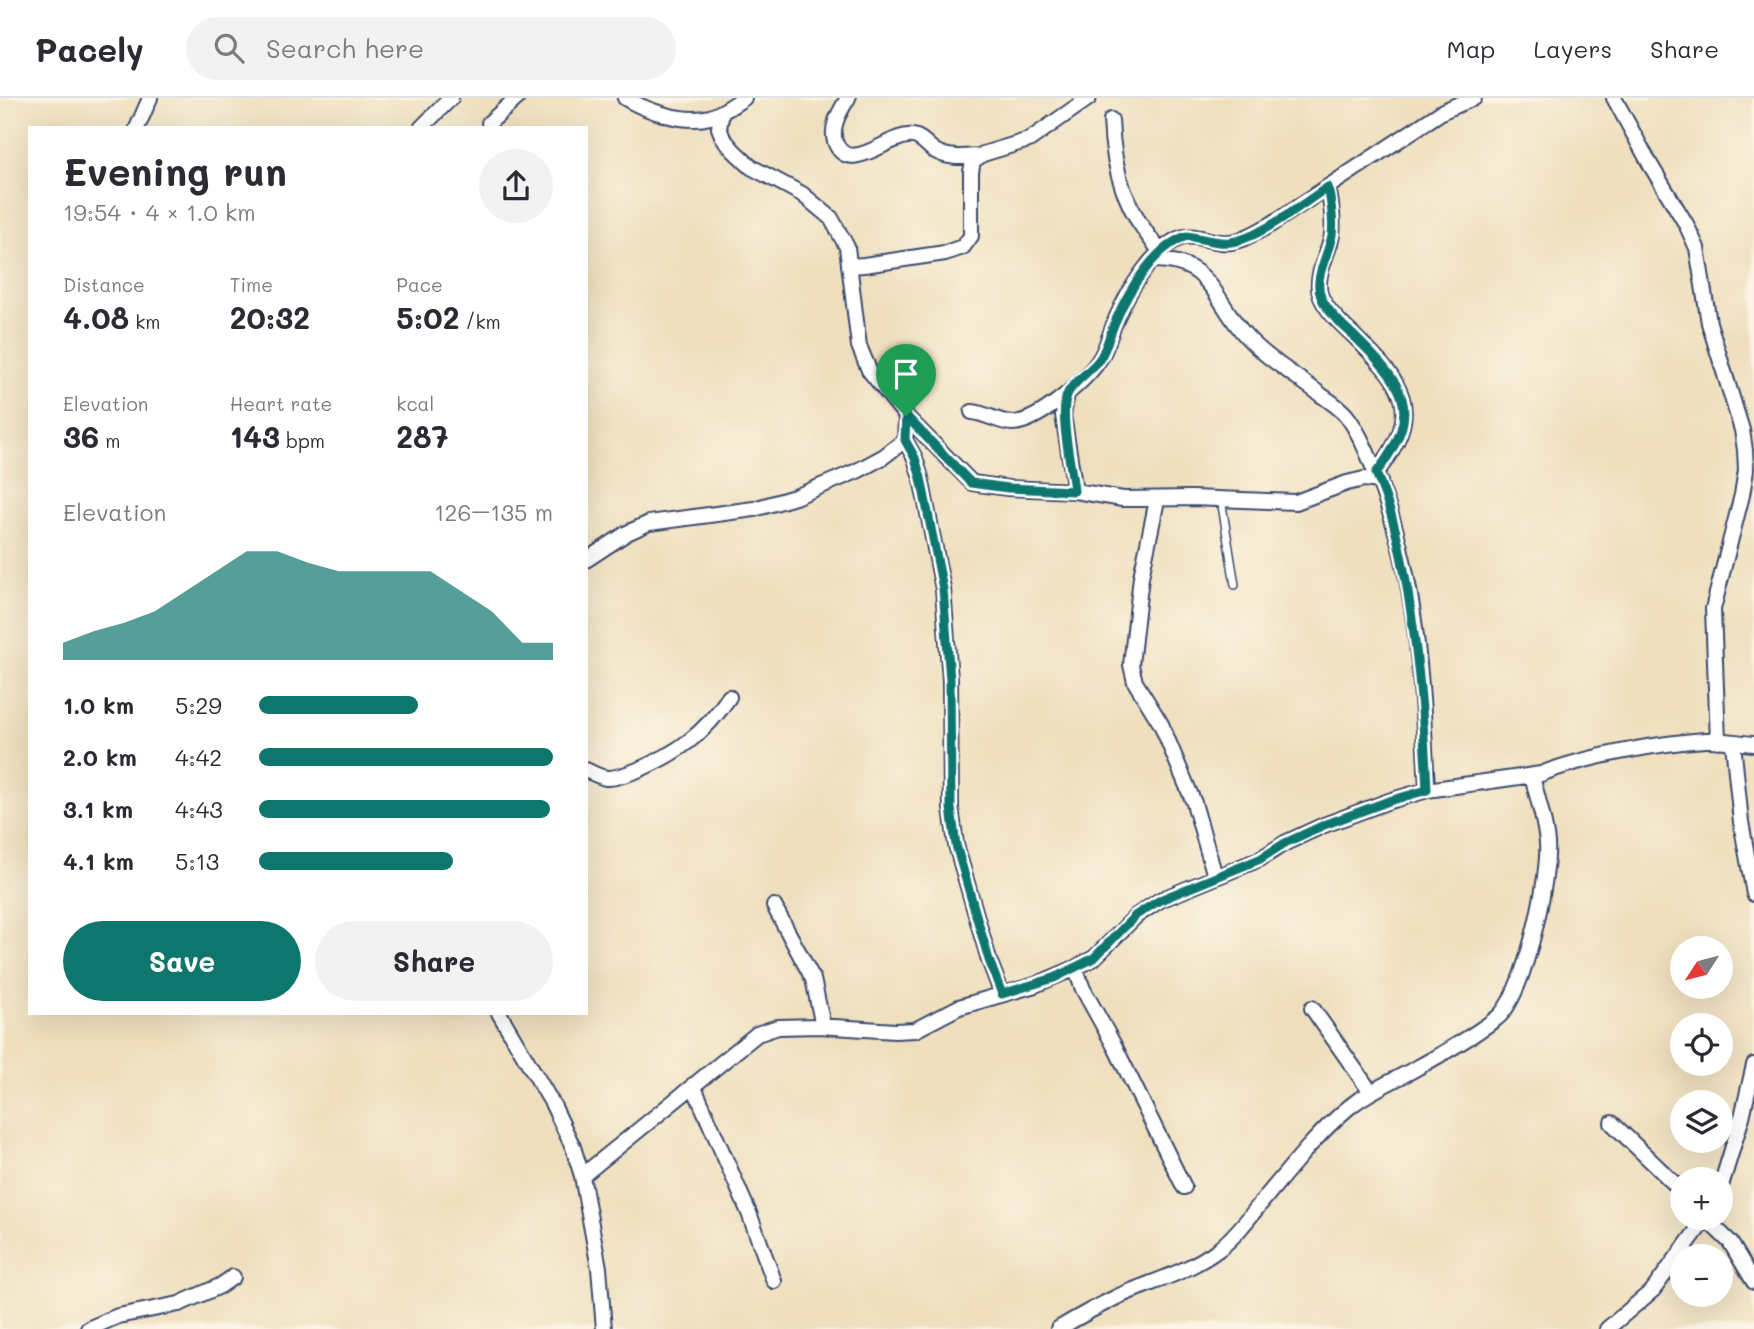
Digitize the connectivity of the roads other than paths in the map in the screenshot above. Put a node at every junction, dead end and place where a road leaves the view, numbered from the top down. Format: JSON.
{"nodes":[{"id":1,"x":150,"y":98,"type":"edge"},
{"id":2,"x":451,"y":98,"type":"edge"},
{"id":3,"x":517,"y":98,"type":"edge"},
{"id":4,"x":625,"y":98,"type":"edge"},
{"id":5,"x":744,"y":98,"type":"edge"},
{"id":6,"x":848,"y":98,"type":"edge"},
{"id":7,"x":1089,"y":98,"type":"edge"},
{"id":8,"x":1474,"y":98,"type":"edge"},
{"id":9,"x":1614,"y":98,"type":"edge"},
{"id":10,"x":722,"y":112,"type":"junction"},
{"id":11,"x":1111,"y":120,"type":"dead end"},
{"id":12,"x":489,"y":123,"type":"dead end"},
{"id":13,"x":137,"y":126,"type":"edge"},
{"id":14,"x":423,"y":126,"type":"edge"},
{"id":15,"x":978,"y":156,"type":"junction"},
{"id":16,"x":1328,"y":187,"type":"junction"},
{"id":17,"x":1157,"y":256,"type":"junction"},
{"id":18,"x":849,"y":265,"type":"junction"},
{"id":19,"x":1067,"y":394,"type":"junction"},
{"id":20,"x":972,"y":412,"type":"dead end"},
{"id":21,"x":906,"y":416,"type":"junction"},
{"id":22,"x":905,"y":440,"type":"junction"},
{"id":23,"x":1378,"y":477,"type":"junction"},
{"id":24,"x":1074,"y":491,"type":"junction"},
{"id":25,"x":1748,"y":495,"type":"edge"},
{"id":26,"x":1221,"y":498,"type":"junction"},
{"id":27,"x":1157,"y":500,"type":"junction"},
{"id":28,"x":588,"y":559,"type":"edge"},
{"id":29,"x":1235,"y":585,"type":"dead end"},
{"id":30,"x":729,"y":697,"type":"dead end"},
{"id":31,"x":1718,"y":741,"type":"junction"},
{"id":32,"x":1733,"y":743,"type":"junction"},
{"id":33,"x":1754,"y":744,"type":"edge"},
{"id":34,"x":588,"y":771,"type":"edge"},
{"id":35,"x":1532,"y":775,"type":"junction"},
{"id":36,"x":1427,"y":790,"type":"junction"},
{"id":37,"x":1215,"y":876,"type":"junction"},
{"id":38,"x":1754,"y":894,"type":"edge"},
{"id":39,"x":774,"y":906,"type":"dead end"},
{"id":40,"x":1075,"y":968,"type":"junction"},
{"id":41,"x":1002,"y":994,"type":"junction"},
{"id":42,"x":1311,"y":1008,"type":"dead end"},
{"id":43,"x":500,"y":1015,"type":"edge"},
{"id":44,"x":823,"y":1026,"type":"junction"},
{"id":45,"x":1754,"y":1065,"type":"edge"},
{"id":46,"x":693,"y":1085,"type":"junction"},
{"id":47,"x":1370,"y":1091,"type":"junction"},
{"id":48,"x":1612,"y":1123,"type":"dead end"},
{"id":49,"x":1727,"y":1167,"type":"edge"},
{"id":50,"x":582,"y":1176,"type":"junction"},
{"id":51,"x":1670,"y":1180,"type":"edge"},
{"id":52,"x":1184,"y":1187,"type":"dead end"},
{"id":53,"x":1697,"y":1230,"type":"edge"},
{"id":54,"x":1718,"y":1230,"type":"edge"},
{"id":55,"x":233,"y":1278,"type":"dead end"},
{"id":56,"x":774,"y":1281,"type":"dead end"},
{"id":57,"x":1754,"y":1282,"type":"edge"},
{"id":58,"x":88,"y":1329,"type":"edge"},
{"id":59,"x":604,"y":1329,"type":"edge"},
{"id":60,"x":1058,"y":1329,"type":"edge"},
{"id":61,"x":1607,"y":1329,"type":"edge"}],
"edges":[{"from":1,"to":13,"type":"street"},
{"from":2,"to":14,"type":"street"},
{"from":3,"to":12,"type":"street"},
{"from":4,"to":10,"type":"street"},
{"from":5,"to":10,"type":"street"},
{"from":6,"to":15,"type":"street"},
{"from":7,"to":15,"type":"street"},
{"from":8,"to":16,"type":"street"},
{"from":9,"to":25,"type":"street"},
{"from":10,"to":18,"type":"street"},
{"from":11,"to":17,"type":"street"},
{"from":15,"to":18,"type":"street"},
{"from":16,"to":17,"type":"street"},
{"from":16,"to":23,"type":"street"},
{"from":17,"to":19,"type":"street"},
{"from":17,"to":23,"type":"street"},
{"from":18,"to":21,"type":"street"},
{"from":19,"to":20,"type":"street"},
{"from":19,"to":24,"type":"street"},
{"from":21,"to":22,"type":"street"},
{"from":21,"to":24,"type":"street"},
{"from":22,"to":28,"type":"street"},
{"from":22,"to":41,"type":"street"},
{"from":23,"to":26,"type":"street"},
{"from":23,"to":36,"type":"street"},
{"from":24,"to":27,"type":"street"},
{"from":25,"to":31,"type":"street"},
{"from":26,"to":27,"type":"street"},
{"from":26,"to":29,"type":"lane"},
{"from":27,"to":37,"type":"street"},
{"from":30,"to":34,"type":"street"},
{"from":31,"to":32,"type":"street"},
{"from":31,"to":35,"type":"street"},
{"from":32,"to":33,"type":"street"},
{"from":32,"to":38,"type":"street"},
{"from":35,"to":36,"type":"street"},
{"from":35,"to":47,"type":"street"},
{"from":36,"to":37,"type":"street"},
{"from":37,"to":40,"type":"street"},
{"from":39,"to":44,"type":"street"},
{"from":40,"to":41,"type":"street"},
{"from":40,"to":52,"type":"street"},
{"from":41,"to":44,"type":"street"},
{"from":42,"to":47,"type":"street"},
{"from":43,"to":50,"type":"street"},
{"from":44,"to":46,"type":"street"},
{"from":45,"to":49,"type":"street"},
{"from":46,"to":50,"type":"street"},
{"from":46,"to":56,"type":"street"},
{"from":47,"to":60,"type":"street"},
{"from":48,"to":51,"type":"street"},
{"from":50,"to":59,"type":"street"},
{"from":53,"to":61,"type":"street"},
{"from":54,"to":57,"type":"street"},
{"from":55,"to":58,"type":"street"}]}
